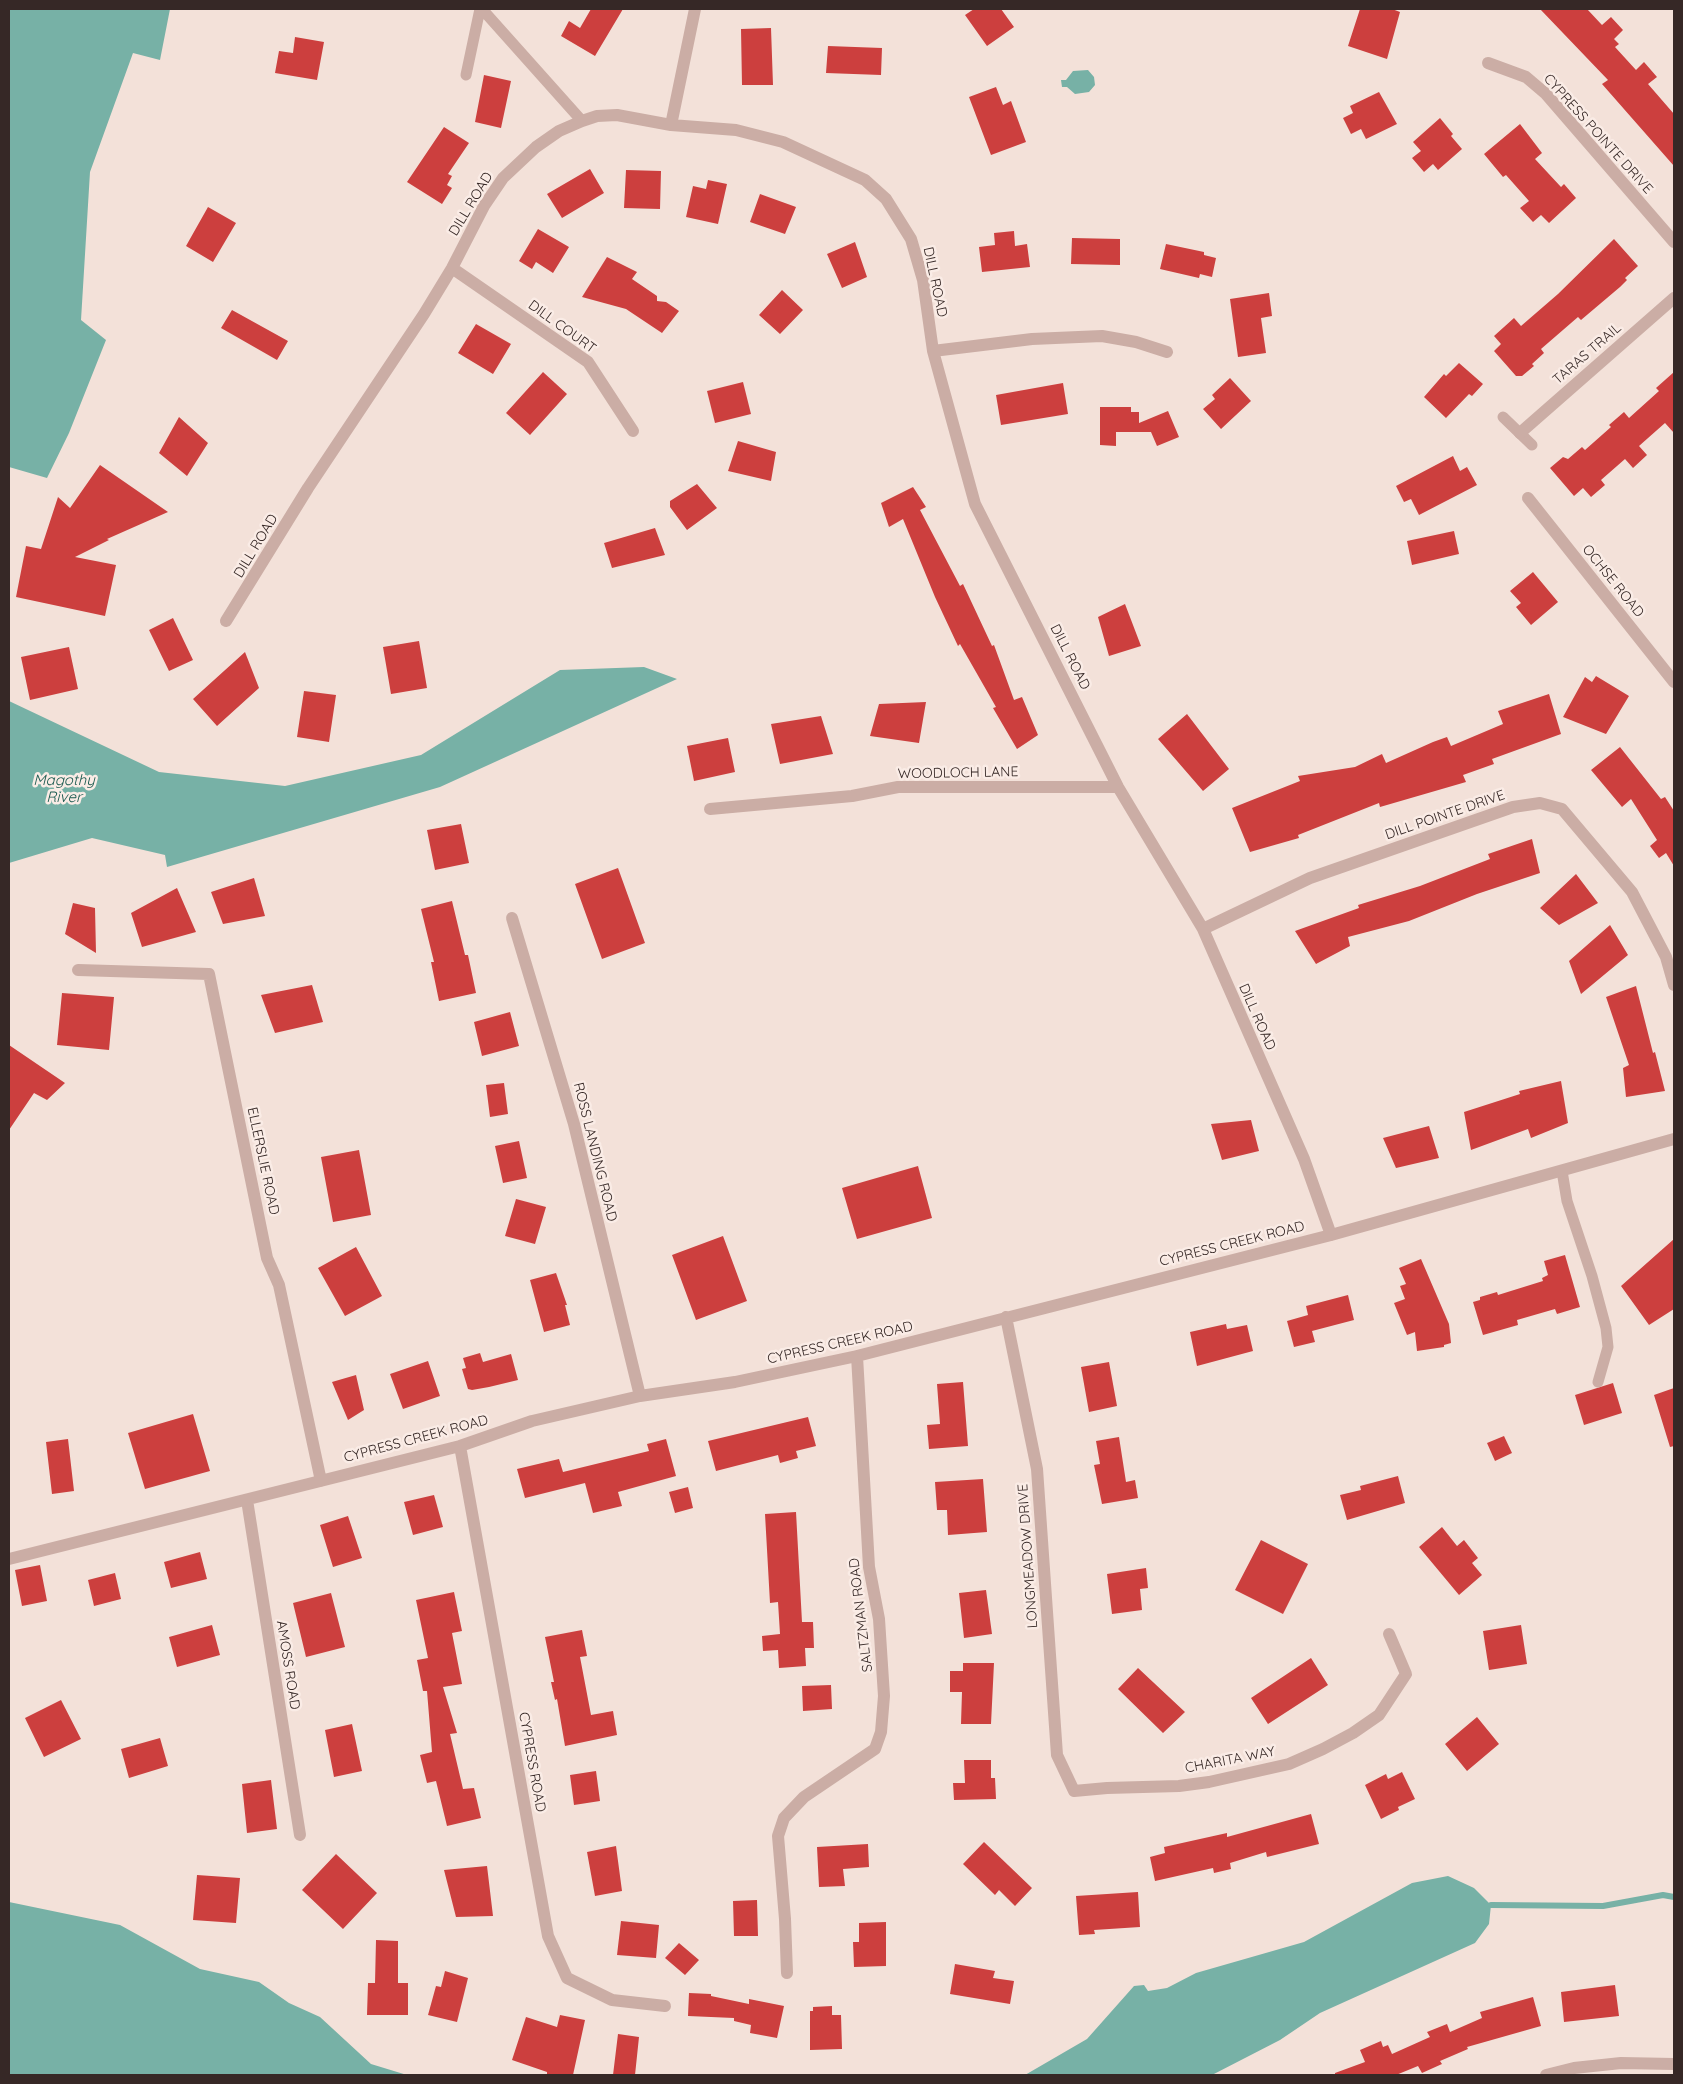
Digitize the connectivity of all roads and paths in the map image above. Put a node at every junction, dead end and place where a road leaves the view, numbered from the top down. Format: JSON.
{"nodes":[{"id":1,"x":481,"y":9,"type":"edge"},
{"id":2,"x":695,"y":9,"type":"edge"},
{"id":3,"x":1488,"y":63,"type":"dead end"},
{"id":4,"x":466,"y":74,"type":"dead end"},
{"id":5,"x":582,"y":121,"type":"junction"},
{"id":6,"x":671,"y":124,"type":"junction"},
{"id":7,"x":1674,"y":242,"type":"edge"},
{"id":8,"x":452,"y":268,"type":"junction"},
{"id":9,"x":1674,"y":298,"type":"edge"},
{"id":10,"x":933,"y":352,"type":"junction"},
{"id":11,"x":1167,"y":352,"type":"dead end"},
{"id":12,"x":1503,"y":417,"type":"dead end"},
{"id":13,"x":633,"y":431,"type":"dead end"},
{"id":14,"x":1520,"y":433,"type":"junction"},
{"id":15,"x":1532,"y":445,"type":"dead end"},
{"id":16,"x":1528,"y":498,"type":"dead end"},
{"id":17,"x":226,"y":621,"type":"dead end"},
{"id":18,"x":1674,"y":682,"type":"edge"},
{"id":19,"x":1118,"y":788,"type":"junction"},
{"id":20,"x":710,"y":809,"type":"dead end"},
{"id":21,"x":512,"y":918,"type":"dead end"},
{"id":22,"x":1203,"y":929,"type":"junction"},
{"id":23,"x":78,"y":970,"type":"dead end"},
{"id":24,"x":1674,"y":985,"type":"edge"},
{"id":25,"x":1674,"y":1139,"type":"edge"},
{"id":26,"x":1562,"y":1170,"type":"junction"},
{"id":27,"x":1331,"y":1235,"type":"junction"},
{"id":28,"x":1006,"y":1317,"type":"junction"},
{"id":29,"x":857,"y":1356,"type":"junction"},
{"id":30,"x":1598,"y":1382,"type":"dead end"},
{"id":31,"x":640,"y":1396,"type":"junction"},
{"id":32,"x":460,"y":1446,"type":"junction"},
{"id":33,"x":321,"y":1481,"type":"junction"},
{"id":34,"x":247,"y":1500,"type":"junction"},
{"id":35,"x":9,"y":1559,"type":"edge"},
{"id":36,"x":1388,"y":1634,"type":"dead end"},
{"id":37,"x":1074,"y":1791,"type":"joint"},
{"id":38,"x":300,"y":1835,"type":"dead end"},
{"id":39,"x":787,"y":1973,"type":"dead end"},
{"id":40,"x":665,"y":2006,"type":"dead end"},
{"id":41,"x":1674,"y":2064,"type":"edge"},
{"id":42,"x":1546,"y":2075,"type":"edge"}],
"edges":[{"from":1,"to":4,"type":"lane"},
{"from":1,"to":5,"type":"lane"},
{"from":2,"to":6,"type":"street"},
{"from":3,"to":7,"type":"street","name":"CYPRESS POINTE DRIVE"},
{"from":5,"to":6,"type":"street","name":"DILL ROAD"},
{"from":5,"to":8,"type":"street","name":"DILL ROAD"},
{"from":6,"to":10,"type":"street","name":"DILL ROAD"},
{"from":8,"to":13,"type":"street","name":"DILL COURT"},
{"from":8,"to":17,"type":"street","name":"DILL ROAD"},
{"from":9,"to":14,"type":"street","name":"TARAS TRAIL"},
{"from":10,"to":11,"type":"street"},
{"from":10,"to":19,"type":"street","name":"DILL ROAD"},
{"from":12,"to":14,"type":"lane"},
{"from":14,"to":15,"type":"lane"},
{"from":16,"to":18,"type":"street","name":"OCHSE ROAD"},
{"from":19,"to":20,"type":"street","name":"WOODLOCH LANE"},
{"from":19,"to":22,"type":"street","name":"DILL ROAD"},
{"from":21,"to":31,"type":"street","name":"ROSS LANDING ROAD"},
{"from":22,"to":24,"type":"street","name":"DILL POINTE DRIVE"},
{"from":22,"to":27,"type":"street","name":"DILL ROAD"},
{"from":23,"to":33,"type":"street","name":"ELLERSLIE ROAD"},
{"from":25,"to":26,"type":"street","name":"CYPRESS CREEK ROAD"},
{"from":26,"to":27,"type":"street","name":"CYPRESS CREEK ROAD"},
{"from":26,"to":30,"type":"lane"},
{"from":27,"to":28,"type":"street","name":"CYPRESS CREEK ROAD"},
{"from":28,"to":29,"type":"street","name":"CYPRESS CREEK ROAD"},
{"from":28,"to":37,"type":"street","name":"LONGMEADOW DRIVE"},
{"from":29,"to":31,"type":"street","name":"CYPRESS CREEK ROAD"},
{"from":29,"to":39,"type":"street","name":"SALTZMAN ROAD"},
{"from":31,"to":32,"type":"street","name":"CYPRESS CREEK ROAD"},
{"from":32,"to":33,"type":"street","name":"CYPRESS CREEK ROAD"},
{"from":32,"to":40,"type":"street","name":"CYPRESS ROAD"},
{"from":33,"to":34,"type":"street","name":"CYPRESS CREEK ROAD"},
{"from":34,"to":35,"type":"street","name":"CYPRESS CREEK ROAD"},
{"from":34,"to":38,"type":"street","name":"AMOSS ROAD"},
{"from":36,"to":37,"type":"street","name":"CHARITA WAY"},
{"from":41,"to":42,"type":"street"}]}
